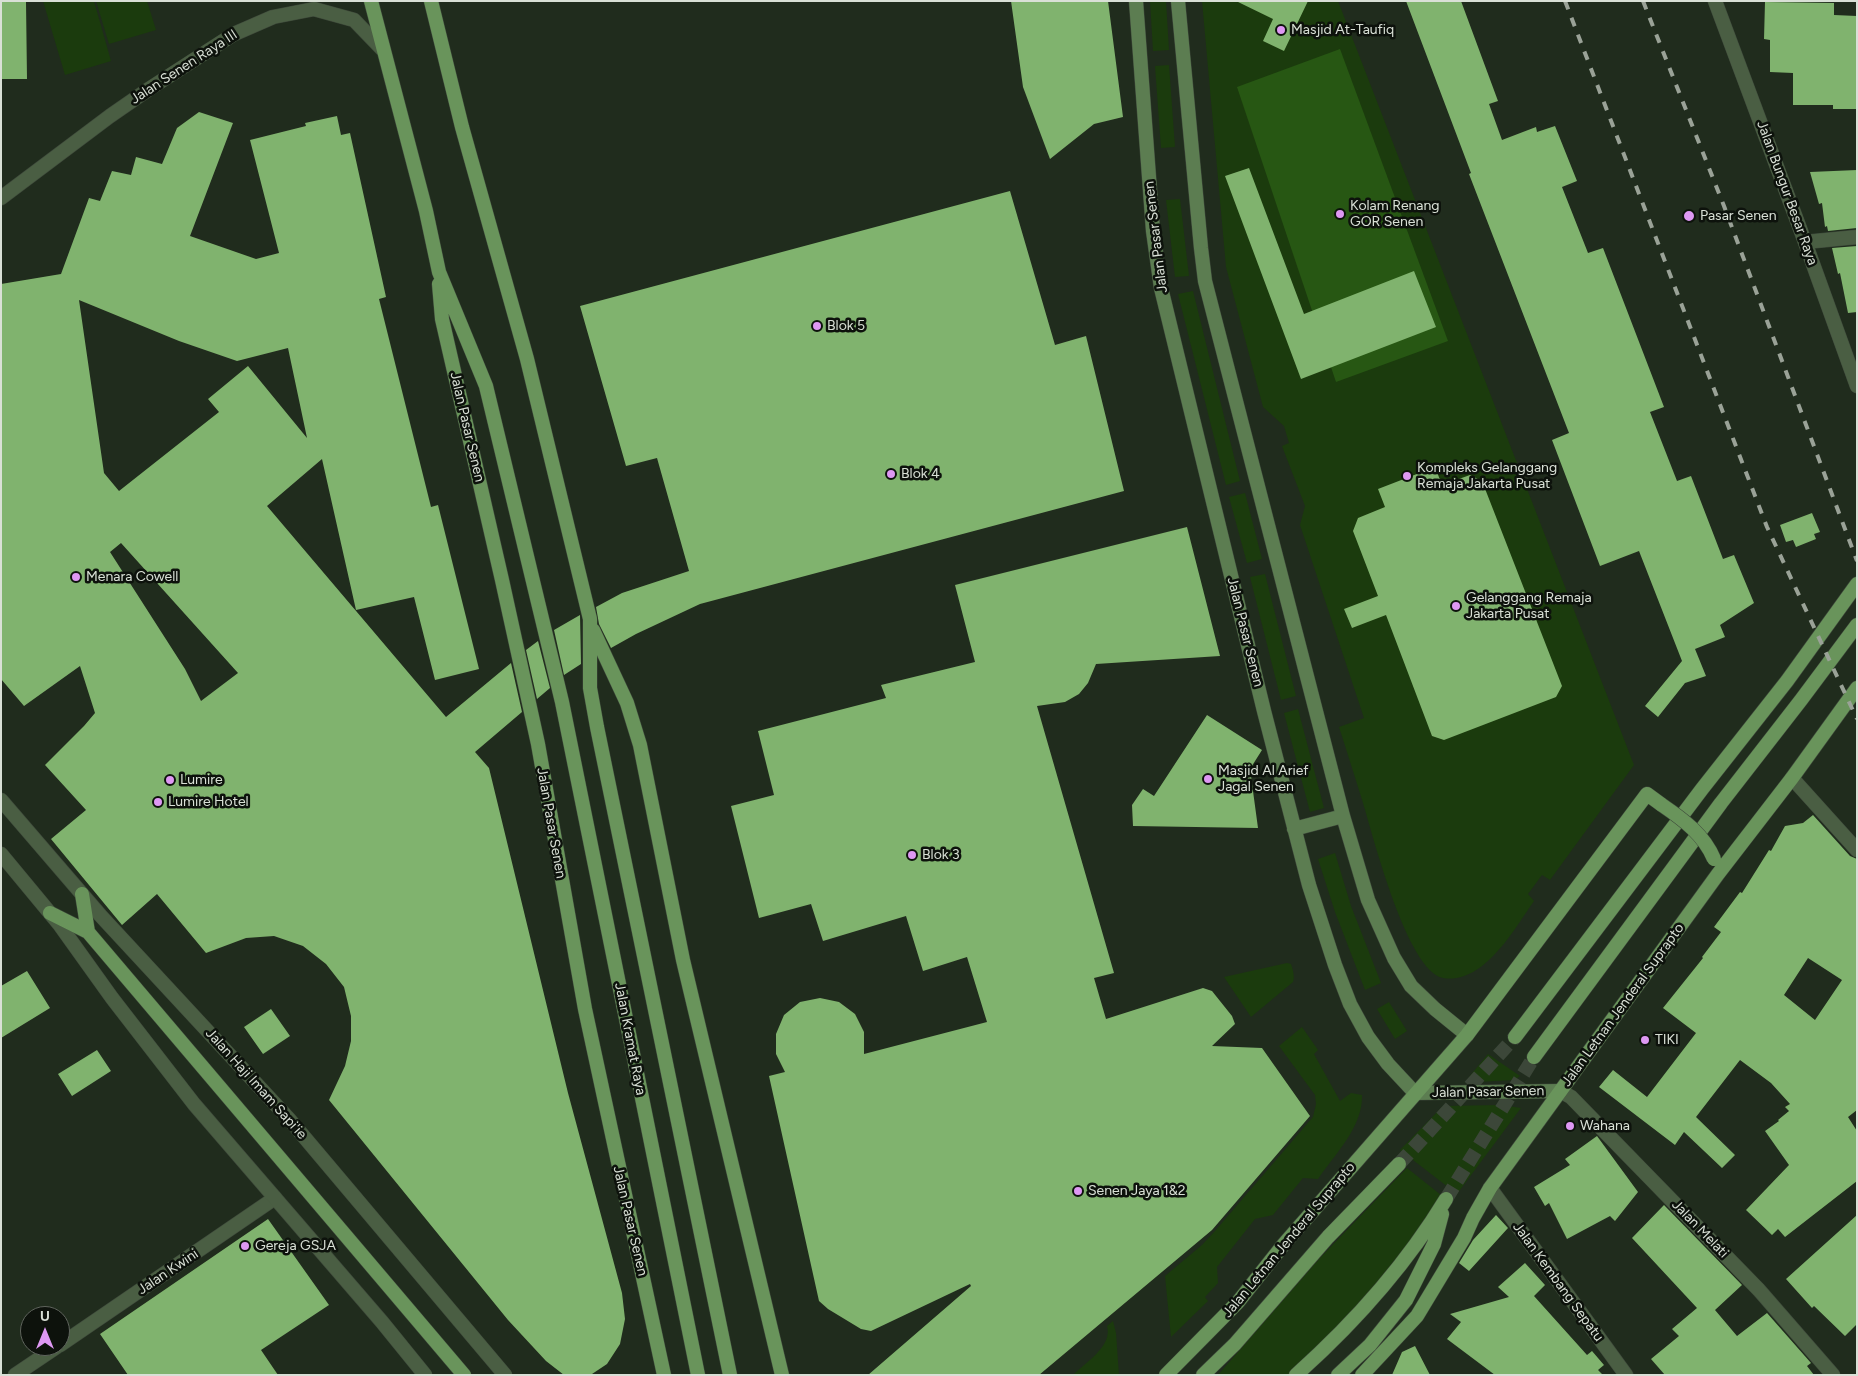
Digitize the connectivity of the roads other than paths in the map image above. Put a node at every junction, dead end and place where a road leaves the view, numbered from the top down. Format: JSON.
{"nodes":[{"id":1,"x":431,"y":1,"type":"edge"},
{"id":2,"x":1136,"y":1,"type":"edge"},
{"id":3,"x":1178,"y":1,"type":"edge"},
{"id":4,"x":1715,"y":1,"type":"edge"},
{"id":5,"x":372,"y":5,"type":"edge"},
{"id":6,"x":382,"y":48,"type":"junction"},
{"id":7,"x":1,"y":198,"type":"edge"},
{"id":8,"x":1857,"y":237,"type":"edge"},
{"id":9,"x":1805,"y":242,"type":"junction"},
{"id":10,"x":439,"y":272,"type":"junction"},
{"id":11,"x":1857,"y":386,"type":"edge"},
{"id":12,"x":1857,"y":584,"type":"edge"},
{"id":13,"x":1857,"y":625,"type":"edge"},
{"id":14,"x":592,"y":627,"type":"junction"},
{"id":15,"x":1857,"y":688,"type":"edge"},
{"id":16,"x":562,"y":702,"type":"joint"},
{"id":17,"x":1792,"y":778,"type":"junction"},
{"id":18,"x":1,"y":800,"type":"edge"},
{"id":19,"x":1343,"y":816,"type":"junction"},
{"id":20,"x":1294,"y":830,"type":"junction"},
{"id":21,"x":1857,"y":850,"type":"edge"},
{"id":22,"x":1,"y":854,"type":"edge"},
{"id":23,"x":1718,"y":874,"type":"junction"},
{"id":24,"x":82,"y":894,"type":"junction"},
{"id":25,"x":50,"y":913,"type":"junction"},
{"id":26,"x":88,"y":932,"type":"junction"},
{"id":27,"x":1467,"y":1035,"type":"junction"},
{"id":28,"x":1515,"y":1037,"type":"tunnel mouth"},
{"id":29,"x":1534,"y":1057,"type":"tunnel mouth"},
{"id":30,"x":1560,"y":1091,"type":"junction"},
{"id":31,"x":1415,"y":1092,"type":"junction"},
{"id":32,"x":1400,"y":1164,"type":"tunnel mouth"},
{"id":33,"x":1490,"y":1188,"type":"junction"},
{"id":34,"x":275,"y":1198,"type":"junction"},
{"id":35,"x":70,"y":1338,"type":"edge"},
{"id":36,"x":43,"y":1356,"type":"edge"},
{"id":37,"x":1364,"y":1374,"type":"edge"},
{"id":38,"x":1623,"y":1374,"type":"edge"},
{"id":39,"x":15,"y":1375,"type":"edge"},
{"id":40,"x":425,"y":1375,"type":"edge"},
{"id":41,"x":464,"y":1375,"type":"edge"},
{"id":42,"x":504,"y":1375,"type":"edge"},
{"id":43,"x":664,"y":1375,"type":"edge"},
{"id":44,"x":698,"y":1375,"type":"edge"},
{"id":45,"x":730,"y":1375,"type":"edge"},
{"id":46,"x":782,"y":1375,"type":"edge"},
{"id":47,"x":1166,"y":1375,"type":"edge"},
{"id":48,"x":1203,"y":1375,"type":"edge"},
{"id":49,"x":1296,"y":1375,"type":"edge"},
{"id":50,"x":1338,"y":1375,"type":"edge"},
{"id":51,"x":1833,"y":1375,"type":"edge"}],
"edges":[{"from":1,"to":14,"type":"main road"},
{"from":2,"to":20,"type":"main road","name":"Jalan Pasar Senen"},
{"from":3,"to":19,"type":"main road"},
{"from":4,"to":9,"type":"street","name":"Jalan Bungur Besar Raya"},
{"from":5,"to":6,"type":"main road","name":"Jalan Pasar Senen"},
{"from":6,"to":7,"type":"street","name":"Jalan Senen Raya III"},
{"from":6,"to":10,"type":"main road","name":"Jalan Pasar Senen"},
{"from":8,"to":9,"type":"street"},
{"from":9,"to":11,"type":"street","name":"Jalan Bungur Besar Raya"},
{"from":10,"to":16,"type":"main road","name":"Jalan Pasar Senen"},
{"from":10,"to":43,"type":"main road","name":"Jalan Pasar Senen"},
{"from":12,"to":28,"type":"main road"},
{"from":13,"to":29,"type":"main road"},
{"from":14,"to":45,"type":"main road"},
{"from":14,"to":46,"type":"main road"},
{"from":15,"to":17,"type":"main road","name":"Jalan Letnan Jenderal Suprapto"},
{"from":16,"to":44,"type":"main road","name":"Jalan Kramat Raya"},
{"from":17,"to":21,"type":"street"},
{"from":17,"to":23,"type":"main road","name":"Jalan Letnan Jenderal Suprapto"},
{"from":18,"to":24,"type":"street","name":"Jalan Haji Imam Sapi'ie"},
{"from":19,"to":20,"type":"main road"},
{"from":19,"to":27,"type":"main road"},
{"from":20,"to":31,"type":"main road","name":"Jalan Pasar Senen"},
{"from":22,"to":25,"type":"street"},
{"from":23,"to":27,"type":"main road","name":"Jalan Letnan Jenderal Suprapto","bridge":true},
{"from":23,"to":30,"type":"main road","name":"Jalan Letnan Jenderal Suprapto"},
{"from":24,"to":26,"type":"main road"},
{"from":24,"to":42,"type":"street","name":"Jalan Haji Imam Sapi'ie"},
{"from":25,"to":26,"type":"main road"},
{"from":25,"to":34,"type":"street"},
{"from":26,"to":41,"type":"main road"},
{"from":27,"to":31,"type":"main road","name":"Jalan Letnan Jenderal Suprapto"},
{"from":30,"to":31,"type":"main road","name":"Jalan Pasar Senen"},
{"from":30,"to":33,"type":"main road","name":"Jalan Letnan Jenderal Suprapto"},
{"from":30,"to":51,"type":"street","name":"Jalan Melati"},
{"from":31,"to":47,"type":"main road","name":"Jalan Letnan Jenderal Suprapto"},
{"from":32,"to":48,"type":"main road","name":"Jalan Letnan Jenderal Suprapto"},
{"from":33,"to":37,"type":"main road","name":"Jalan Letnan Jenderal Suprapto"},
{"from":33,"to":38,"type":"street","name":"Jalan Kembang Sepatu"},
{"from":34,"to":35,"type":"street","name":"Jalan Kwini"},
{"from":34,"to":40,"type":"street"},
{"from":36,"to":39,"type":"street","name":"Jalan Kwini"},
{"from":49,"to":50,"type":"main road"}]}
